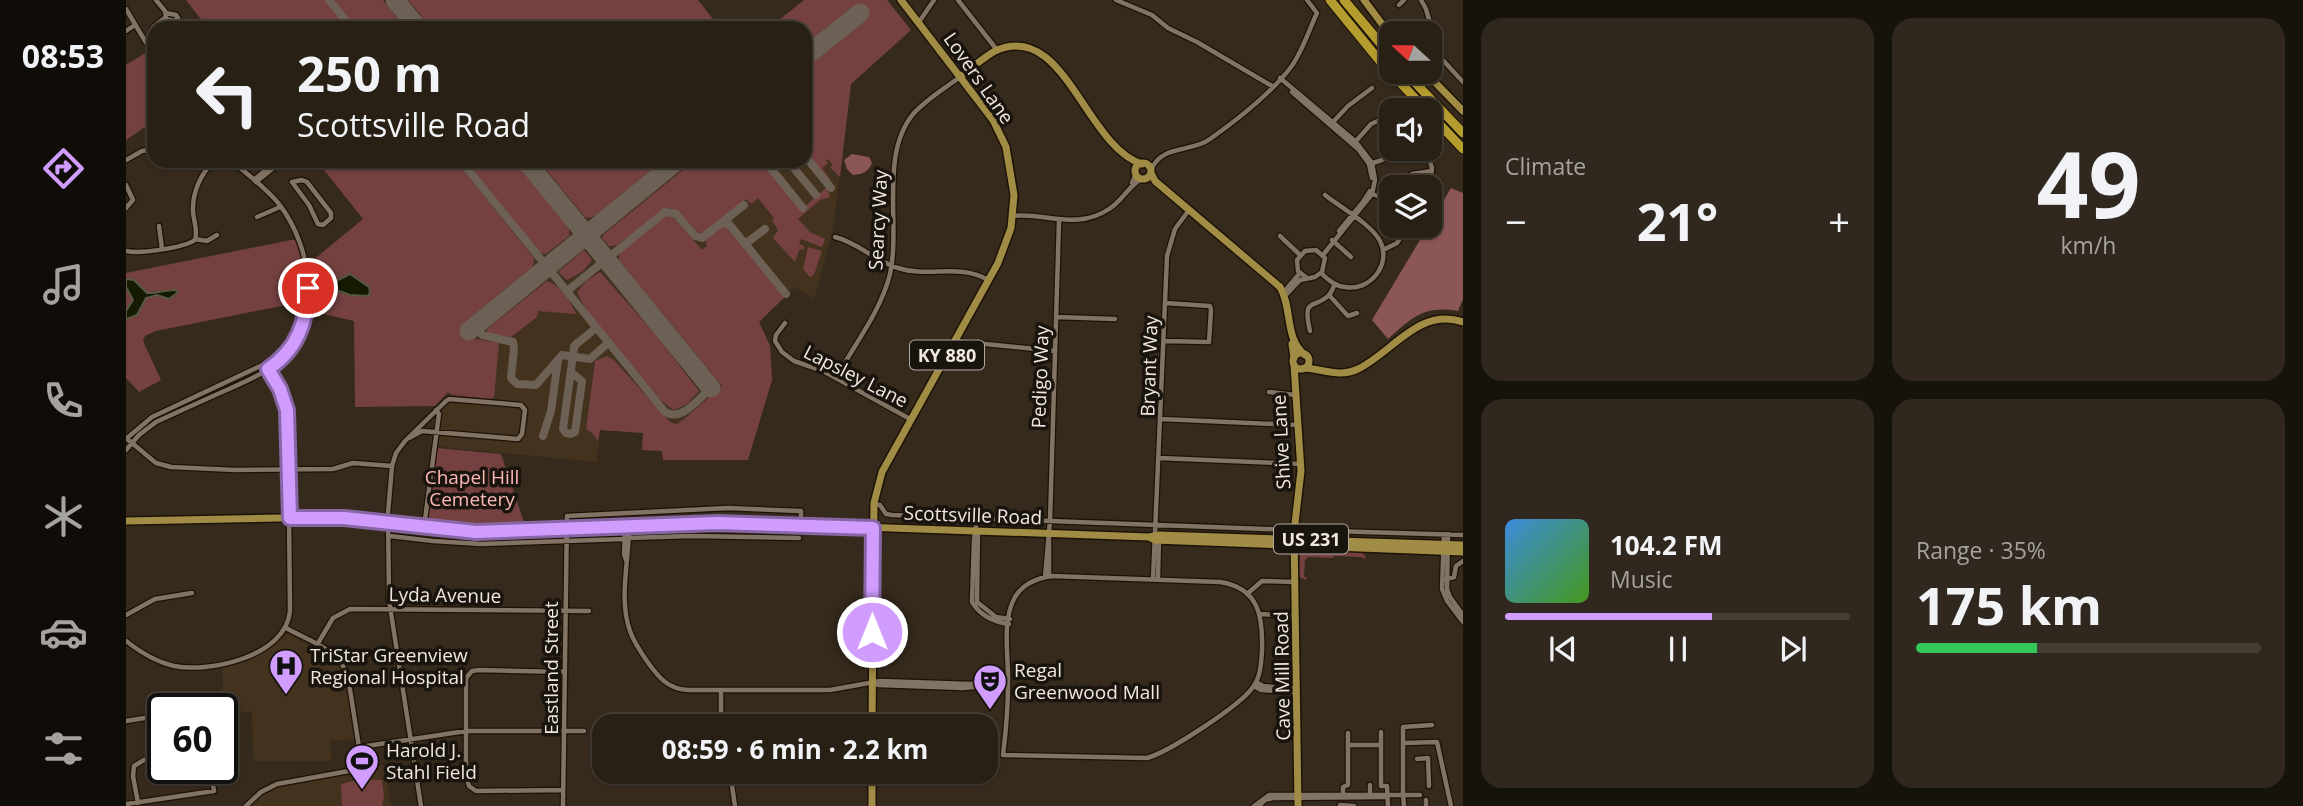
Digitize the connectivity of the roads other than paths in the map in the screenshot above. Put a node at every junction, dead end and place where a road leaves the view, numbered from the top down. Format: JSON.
{"nodes":[{"id":1,"x":156,"y":0,"type":"edge"},
{"id":2,"x":901,"y":0,"type":"edge"},
{"id":3,"x":934,"y":0,"type":"edge"},
{"id":4,"x":958,"y":0,"type":"edge"},
{"id":5,"x":1116,"y":0,"type":"edge"},
{"id":6,"x":1307,"y":0,"type":"edge"},
{"id":7,"x":1330,"y":0,"type":"edge"},
{"id":8,"x":1344,"y":0,"type":"edge"},
{"id":9,"x":1364,"y":0,"type":"edge"},
{"id":10,"x":1404,"y":0,"type":"edge"},
{"id":11,"x":1421,"y":0,"type":"edge"},
{"id":12,"x":1399,"y":5,"type":"dead end"},
{"id":13,"x":126,"y":9,"type":"edge"},
{"id":14,"x":160,"y":21,"type":"edge"},
{"id":15,"x":1380,"y":21,"type":"edge"},
{"id":16,"x":919,"y":22,"type":"junction"},
{"id":17,"x":135,"y":25,"type":"junction"},
{"id":18,"x":126,"y":31,"type":"edge"},
{"id":19,"x":1379,"y":42,"type":"edge"},
{"id":20,"x":147,"y":44,"type":"edge"},
{"id":21,"x":998,"y":50,"type":"junction"},
{"id":22,"x":960,"y":76,"type":"junction"},
{"id":23,"x":1279,"y":79,"type":"junction"},
{"id":24,"x":1463,"y":82,"type":"edge"},
{"id":25,"x":1416,"y":84,"type":"edge"},
{"id":26,"x":1437,"y":84,"type":"edge"},
{"id":27,"x":1272,"y":86,"type":"junction"},
{"id":28,"x":1371,"y":88,"type":"dead end"},
{"id":29,"x":1415,"y":98,"type":"edge"},
{"id":30,"x":1463,"y":111,"type":"edge"},
{"id":31,"x":1379,"y":120,"type":"edge"},
{"id":32,"x":1331,"y":124,"type":"junction"},
{"id":33,"x":1442,"y":127,"type":"edge"},
{"id":34,"x":1463,"y":133,"type":"edge"},
{"id":35,"x":1354,"y":143,"type":"junction"},
{"id":36,"x":1463,"y":149,"type":"edge"},
{"id":37,"x":147,"y":150,"type":"edge"},
{"id":38,"x":126,"y":160,"type":"edge"},
{"id":39,"x":1379,"y":160,"type":"edge"},
{"id":40,"x":1132,"y":161,"type":"junction"},
{"id":41,"x":1429,"y":161,"type":"edge"},
{"id":42,"x":1156,"y":162,"type":"junction"},
{"id":43,"x":1143,"y":164,"type":"junction"},
{"id":44,"x":1371,"y":164,"type":"junction"},
{"id":45,"x":208,"y":168,"type":"edge"},
{"id":46,"x":240,"y":168,"type":"edge"},
{"id":47,"x":269,"y":168,"type":"edge"},
{"id":48,"x":273,"y":168,"type":"edge"},
{"id":49,"x":1432,"y":171,"type":"junction"},
{"id":50,"x":1152,"y":175,"type":"junction"},
{"id":51,"x":1411,"y":175,"type":"edge"},
{"id":52,"x":1431,"y":175,"type":"edge"},
{"id":53,"x":1139,"y":176,"type":"junction"},
{"id":54,"x":255,"y":181,"type":"junction"},
{"id":55,"x":298,"y":181,"type":"joint"},
{"id":56,"x":126,"y":185,"type":"edge"},
{"id":57,"x":1371,"y":193,"type":"junction"},
{"id":58,"x":1325,"y":195,"type":"dead end"},
{"id":59,"x":1379,"y":196,"type":"edge"},
{"id":60,"x":1013,"y":204,"type":"junction"},
{"id":61,"x":280,"y":207,"type":"junction"},
{"id":62,"x":126,"y":208,"type":"edge"},
{"id":63,"x":1189,"y":210,"type":"junction"},
{"id":64,"x":1026,"y":215,"type":"junction"},
{"id":65,"x":1012,"y":216,"type":"junction"},
{"id":66,"x":257,"y":217,"type":"dead end"},
{"id":67,"x":1353,"y":217,"type":"junction"},
{"id":68,"x":1059,"y":221,"type":"junction"},
{"id":69,"x":159,"y":226,"type":"dead end"},
{"id":70,"x":217,"y":235,"type":"dead end"},
{"id":71,"x":1280,"y":236,"type":"dead end"},
{"id":72,"x":835,"y":237,"type":"dead end"},
{"id":73,"x":1400,"y":238,"type":"edge"},
{"id":74,"x":195,"y":239,"type":"junction"},
{"id":75,"x":1333,"y":241,"type":"junction"},
{"id":76,"x":162,"y":249,"type":"junction"},
{"id":77,"x":1383,"y":250,"type":"junction"},
{"id":78,"x":126,"y":251,"type":"edge"},
{"id":79,"x":1322,"y":254,"type":"junction"},
{"id":80,"x":1300,"y":255,"type":"junction"},
{"id":81,"x":1350,"y":257,"type":"dead end"},
{"id":82,"x":891,"y":266,"type":"junction"},
{"id":83,"x":1300,"y":273,"type":"junction"},
{"id":84,"x":1321,"y":274,"type":"junction"},
{"id":85,"x":1307,"y":278,"type":"junction"},
{"id":86,"x":988,"y":280,"type":"junction"},
{"id":87,"x":1335,"y":284,"type":"junction"},
{"id":88,"x":1329,"y":295,"type":"junction"},
{"id":89,"x":1284,"y":296,"type":"junction"},
{"id":90,"x":1165,"y":303,"type":"junction"},
{"id":91,"x":1357,"y":313,"type":"dead end"},
{"id":92,"x":1056,"y":317,"type":"junction"},
{"id":93,"x":1115,"y":319,"type":"dead end"},
{"id":94,"x":1463,"y":322,"type":"edge"},
{"id":95,"x":785,"y":323,"type":"dead end"},
{"id":96,"x":1310,"y":331,"type":"dead end"},
{"id":97,"x":954,"y":341,"type":"junction"},
{"id":98,"x":1164,"y":341,"type":"junction"},
{"id":99,"x":1055,"y":351,"type":"junction"},
{"id":100,"x":1306,"y":356,"type":"junction"},
{"id":101,"x":1299,"y":365,"type":"junction"},
{"id":102,"x":267,"y":367,"type":"junction"},
{"id":103,"x":1335,"y":373,"type":"junction"},
{"id":104,"x":836,"y":378,"type":"junction"},
{"id":105,"x":1269,"y":392,"type":"dead end"},
{"id":106,"x":1295,"y":393,"type":"junction"},
{"id":107,"x":436,"y":410,"type":"junction"},
{"id":108,"x":911,"y":419,"type":"junction"},
{"id":109,"x":1161,"y":419,"type":"junction"},
{"id":110,"x":1297,"y":425,"type":"junction"},
{"id":111,"x":436,"y":432,"type":"junction"},
{"id":112,"x":408,"y":438,"type":"junction"},
{"id":113,"x":127,"y":440,"type":"edge"},
{"id":114,"x":126,"y":450,"type":"edge"},
{"id":115,"x":1160,"y":458,"type":"junction"},
{"id":116,"x":1301,"y":464,"type":"junction"},
{"id":117,"x":393,"y":466,"type":"junction"},
{"id":118,"x":290,"y":469,"type":"junction"},
{"id":119,"x":874,"y":503,"type":"junction"},
{"id":120,"x":290,"y":518,"type":"junction"},
{"id":121,"x":1050,"y":520,"type":"junction"},
{"id":122,"x":126,"y":521,"type":"edge"},
{"id":123,"x":389,"y":523,"type":"junction"},
{"id":124,"x":800,"y":525,"type":"junction"},
{"id":125,"x":626,"y":526,"type":"junction"},
{"id":126,"x":424,"y":527,"type":"junction"},
{"id":127,"x":873,"y":528,"type":"junction"},
{"id":128,"x":566,"y":529,"type":"junction"},
{"id":129,"x":976,"y":531,"type":"junction"},
{"id":130,"x":1049,"y":534,"type":"junction"},
{"id":131,"x":1156,"y":534,"type":"junction"},
{"id":132,"x":1446,"y":534,"type":"junction"},
{"id":133,"x":1463,"y":535,"type":"edge"},
{"id":134,"x":390,"y":536,"type":"junction"},
{"id":135,"x":1296,"y":536,"type":"junction"},
{"id":136,"x":799,"y":538,"type":"dead end"},
{"id":137,"x":626,"y":539,"type":"junction"},
{"id":138,"x":566,"y":542,"type":"junction"},
{"id":139,"x":1463,"y":545,"type":"edge"},
{"id":140,"x":1445,"y":548,"type":"junction"},
{"id":141,"x":1463,"y":552,"type":"edge"},
{"id":142,"x":1463,"y":561,"type":"edge"},
{"id":143,"x":1047,"y":577,"type":"junction"},
{"id":144,"x":1156,"y":579,"type":"junction"},
{"id":145,"x":1446,"y":579,"type":"junction"},
{"id":146,"x":1296,"y":582,"type":"junction"},
{"id":147,"x":192,"y":593,"type":"dead end"},
{"id":148,"x":1247,"y":594,"type":"junction"},
{"id":149,"x":390,"y":608,"type":"junction"},
{"id":150,"x":565,"y":611,"type":"junction"},
{"id":151,"x":589,"y":611,"type":"dead end"},
{"id":152,"x":1260,"y":614,"type":"junction"},
{"id":153,"x":126,"y":615,"type":"edge"},
{"id":154,"x":1463,"y":615,"type":"edge"},
{"id":155,"x":1296,"y":616,"type":"junction"},
{"id":156,"x":1009,"y":622,"type":"junction"},
{"id":157,"x":1463,"y":622,"type":"edge"},
{"id":158,"x":286,"y":628,"type":"junction"},
{"id":159,"x":126,"y":641,"type":"edge"},
{"id":160,"x":317,"y":645,"type":"junction"},
{"id":161,"x":564,"y":672,"type":"junction"},
{"id":162,"x":1008,"y":681,"type":"junction"},
{"id":163,"x":872,"y":683,"type":"junction"},
{"id":164,"x":1255,"y":684,"type":"junction"},
{"id":165,"x":1297,"y":689,"type":"junction"},
{"id":166,"x":721,"y":690,"type":"junction"},
{"id":167,"x":721,"y":714,"type":"edge"},
{"id":168,"x":872,"y":714,"type":"edge"},
{"id":169,"x":147,"y":718,"type":"edge"},
{"id":170,"x":126,"y":721,"type":"edge"},
{"id":171,"x":1433,"y":725,"type":"dead end"},
{"id":172,"x":466,"y":731,"type":"junction"},
{"id":173,"x":564,"y":731,"type":"junction"},
{"id":174,"x":584,"y":731,"type":"dead end"},
{"id":175,"x":1381,"y":732,"type":"dead end"},
{"id":176,"x":1348,"y":733,"type":"dead end"},
{"id":177,"x":411,"y":739,"type":"junction"},
{"id":178,"x":1404,"y":743,"type":"junction"},
{"id":179,"x":1348,"y":745,"type":"junction"},
{"id":180,"x":1381,"y":745,"type":"junction"},
{"id":181,"x":360,"y":747,"type":"junction"},
{"id":182,"x":1439,"y":757,"type":"junction"},
{"id":183,"x":1417,"y":758,"type":"dead end"},
{"id":184,"x":1427,"y":758,"type":"junction"},
{"id":185,"x":147,"y":760,"type":"edge"},
{"id":186,"x":213,"y":784,"type":"edge"},
{"id":187,"x":732,"y":784,"type":"edge"},
{"id":188,"x":872,"y":784,"type":"edge"},
{"id":189,"x":1370,"y":785,"type":"dead end"},
{"id":190,"x":1429,"y":786,"type":"dead end"},
{"id":191,"x":563,"y":790,"type":"junction"},
{"id":192,"x":1370,"y":794,"type":"junction"},
{"id":193,"x":1388,"y":795,"type":"junction"},
{"id":194,"x":1403,"y":795,"type":"junction"},
{"id":195,"x":1420,"y":795,"type":"dead end"},
{"id":196,"x":1343,"y":796,"type":"junction"},
{"id":197,"x":1298,"y":799,"type":"edge"},
{"id":198,"x":138,"y":803,"type":"junction"},
{"id":199,"x":126,"y":804,"type":"edge"},
{"id":200,"x":1257,"y":805,"type":"edge"},
{"id":201,"x":1340,"y":805,"type":"edge"},
{"id":202,"x":246,"y":806,"type":"edge"},
{"id":203,"x":421,"y":806,"type":"edge"},
{"id":204,"x":563,"y":806,"type":"edge"},
{"id":205,"x":735,"y":806,"type":"edge"},
{"id":206,"x":872,"y":806,"type":"edge"},
{"id":207,"x":1354,"y":806,"type":"edge"},
{"id":208,"x":1388,"y":806,"type":"edge"},
{"id":209,"x":1404,"y":806,"type":"edge"},
{"id":210,"x":1451,"y":806,"type":"edge"}],
"edges":[{"from":1,"to":14,"type":"street"},
{"from":2,"to":16,"type":"main road","name":"Lovers Lane","number":"KY 880"},
{"from":3,"to":16,"type":"street"},
{"from":4,"to":21,"type":"street"},
{"from":5,"to":27,"type":"street"},
{"from":6,"to":23,"type":"street"},
{"from":7,"to":29,"type":"highway"},
{"from":8,"to":19,"type":"highway"},
{"from":9,"to":15,"type":"main road"},
{"from":10,"to":12,"type":"street"},
{"from":11,"to":24,"type":"street"},
{"from":13,"to":17,"type":"street"},
{"from":16,"to":22,"type":"main road","name":"Lovers Lane","number":"KY 880"},
{"from":17,"to":18,"type":"street"},
{"from":17,"to":20,"type":"street"},
{"from":21,"to":22,"type":"main road"},
{"from":21,"to":40,"type":"main road"},
{"from":22,"to":60,"type":"main road","name":"Lovers Lane","number":"KY 880"},
{"from":22,"to":82,"type":"street","name":"Searcy Way"},
{"from":23,"to":27,"type":"street"},
{"from":23,"to":32,"type":"street"},
{"from":25,"to":34,"type":"highway"},
{"from":26,"to":30,"type":"main road"},
{"from":27,"to":42,"type":"street"},
{"from":28,"to":32,"type":"street"},
{"from":31,"to":35,"type":"street"},
{"from":32,"to":35,"type":"street"},
{"from":33,"to":36,"type":"highway"},
{"from":35,"to":44,"type":"street"},
{"from":37,"to":38,"type":"street"},
{"from":39,"to":44,"type":"street"},
{"from":40,"to":43,"type":"main road"},
{"from":40,"to":53,"type":"main road"},
{"from":41,"to":49,"type":"street"},
{"from":42,"to":43,"type":"street"},
{"from":42,"to":50,"type":"street"},
{"from":43,"to":50,"type":"main road"},
{"from":43,"to":53,"type":"main road"},
{"from":44,"to":57,"type":"street"},
{"from":45,"to":74,"type":"street"},
{"from":46,"to":54,"type":"street"},
{"from":47,"to":54,"type":"street"},
{"from":48,"to":54,"type":"street"},
{"from":49,"to":51,"type":"street"},
{"from":49,"to":52,"type":"street"},
{"from":50,"to":53,"type":"main road"},
{"from":50,"to":63,"type":"main road"},
{"from":53,"to":68,"type":"street"},
{"from":54,"to":61,"type":"street"},
{"from":55,"to":55,"type":"street"},
{"from":56,"to":62,"type":"street"},
{"from":57,"to":59,"type":"street"},
{"from":57,"to":67,"type":"street"},
{"from":58,"to":67,"type":"street"},
{"from":60,"to":64,"type":"street"},
{"from":60,"to":65,"type":"main road","name":"Lovers Lane","number":"KY 880"},
{"from":61,"to":66,"type":"street"},
{"from":61,"to":102,"type":"street"},
{"from":63,"to":89,"type":"main road"},
{"from":63,"to":90,"type":"street","name":"Bryant Way"},
{"from":64,"to":65,"type":"street"},
{"from":64,"to":68,"type":"street"},
{"from":65,"to":86,"type":"main road","name":"Lovers Lane","number":"KY 880"},
{"from":67,"to":75,"type":"street"},
{"from":67,"to":77,"type":"street"},
{"from":68,"to":92,"type":"street","name":"Pedigo Way"},
{"from":69,"to":76,"type":"street"},
{"from":70,"to":74,"type":"street"},
{"from":71,"to":80,"type":"street"},
{"from":72,"to":82,"type":"street"},
{"from":73,"to":77,"type":"street"},
{"from":74,"to":76,"type":"street"},
{"from":75,"to":79,"type":"street"},
{"from":75,"to":81,"type":"street"},
{"from":76,"to":78,"type":"street"},
{"from":77,"to":87,"type":"street"},
{"from":79,"to":80,"type":"street"},
{"from":79,"to":84,"type":"street"},
{"from":80,"to":83,"type":"street"},
{"from":82,"to":86,"type":"street"},
{"from":82,"to":104,"type":"street","name":"Searcy Way"},
{"from":83,"to":85,"type":"street"},
{"from":83,"to":89,"type":"street"},
{"from":84,"to":85,"type":"street"},
{"from":84,"to":87,"type":"street"},
{"from":85,"to":89,"type":"street"},
{"from":86,"to":97,"type":"main road","name":"Lovers Lane","number":"KY 880"},
{"from":87,"to":88,"type":"street"},
{"from":88,"to":91,"type":"street"},
{"from":88,"to":96,"type":"street"},
{"from":89,"to":100,"type":"main road"},
{"from":89,"to":101,"type":"main road"},
{"from":90,"to":98,"type":"street","name":"Bryant Way"},
{"from":90,"to":98,"type":"street"},
{"from":92,"to":93,"type":"street"},
{"from":92,"to":99,"type":"street","name":"Pedigo Way"},
{"from":94,"to":103,"type":"main road"},
{"from":95,"to":104,"type":"street","name":"Lapsley Lane"},
{"from":97,"to":99,"type":"street"},
{"from":97,"to":108,"type":"main road","name":"Lovers Lane","number":"KY 880"},
{"from":98,"to":109,"type":"street","name":"Bryant Way"},
{"from":99,"to":121,"type":"street","name":"Pedigo Way"},
{"from":100,"to":101,"type":"main road"},
{"from":100,"to":101,"type":"main road"},
{"from":100,"to":103,"type":"main road"},
{"from":101,"to":103,"type":"main road"},
{"from":101,"to":106,"type":"main road","name":"Shive Lane"},
{"from":102,"to":113,"type":"street"},
{"from":102,"to":118,"type":"street"},
{"from":104,"to":108,"type":"street","name":"Lapsley Lane"},
{"from":105,"to":106,"type":"street"},
{"from":106,"to":110,"type":"main road","name":"Shive Lane"},
{"from":107,"to":111,"type":"street"},
{"from":107,"to":111,"type":"street"},
{"from":107,"to":112,"type":"street"},
{"from":108,"to":119,"type":"main road","name":"Lovers Lane","number":"KY 880"},
{"from":109,"to":110,"type":"street"},
{"from":109,"to":115,"type":"street","name":"Bryant Way"},
{"from":110,"to":116,"type":"main road","name":"Shive Lane"},
{"from":111,"to":112,"type":"street"},
{"from":111,"to":126,"type":"street"},
{"from":112,"to":117,"type":"street"},
{"from":113,"to":114,"type":"street"},
{"from":113,"to":118,"type":"street"},
{"from":115,"to":116,"type":"street"},
{"from":115,"to":131,"type":"street","name":"Bryant Way"},
{"from":116,"to":135,"type":"main road","name":"Shive Lane"},
{"from":117,"to":118,"type":"street"},
{"from":117,"to":123,"type":"street"},
{"from":118,"to":120,"type":"street"},
{"from":119,"to":121,"type":"street"},
{"from":119,"to":127,"type":"main road","name":"Lovers Lane","number":"KY 880"},
{"from":120,"to":122,"type":"main road","name":"Scottsville Road"},
{"from":120,"to":123,"type":"main road","name":"Scottsville Road"},
{"from":120,"to":158,"type":"street"},
{"from":121,"to":130,"type":"street","name":"Pedigo Way"},
{"from":121,"to":131,"type":"street"},
{"from":123,"to":126,"type":"main road","name":"Scottsville Road"},
{"from":123,"to":134,"type":"street"},
{"from":124,"to":125,"type":"main road","name":"Scottsville Road"},
{"from":124,"to":127,"type":"main road","name":"Scottsville Road"},
{"from":124,"to":128,"type":"street"},
{"from":125,"to":128,"type":"main road","name":"Scottsville Road"},
{"from":125,"to":137,"type":"street"},
{"from":126,"to":128,"type":"main road","name":"Scottsville Road"},
{"from":127,"to":129,"type":"main road","name":"Scottsville Road","number":"US 231"},
{"from":127,"to":163,"type":"main road","name":"Lovers Lane"},
{"from":128,"to":138,"type":"street","name":"Eastland Street"},
{"from":129,"to":130,"type":"main road","name":"Scottsville Road","number":"US 231"},
{"from":129,"to":156,"type":"street"},
{"from":130,"to":131,"type":"main road","name":"Scottsville Road","number":"US 231"},
{"from":130,"to":143,"type":"street","name":"Pedigo Way"},
{"from":131,"to":135,"type":"main road","name":"Scottsville Road","number":"US 231"},
{"from":131,"to":135,"type":"street"},
{"from":131,"to":144,"type":"street","name":"Bryant Way"},
{"from":132,"to":133,"type":"street"},
{"from":132,"to":135,"type":"street"},
{"from":132,"to":140,"type":"street"},
{"from":134,"to":138,"type":"street"},
{"from":134,"to":149,"type":"street"},
{"from":135,"to":140,"type":"main road","name":"Scottsville Road","number":"US 231"},
{"from":135,"to":146,"type":"main road","name":"Cave Mill Road"},
{"from":136,"to":137,"type":"street"},
{"from":137,"to":138,"type":"street"},
{"from":137,"to":166,"type":"street"},
{"from":138,"to":150,"type":"street","name":"Eastland Street"},
{"from":139,"to":140,"type":"main road","name":"Scottsville Road","number":"US 231"},
{"from":140,"to":141,"type":"main road","name":"Scottsville Road","number":"US 231"},
{"from":140,"to":145,"type":"street"},
{"from":140,"to":157,"type":"street"},
{"from":142,"to":145,"type":"street"},
{"from":143,"to":144,"type":"street"},
{"from":143,"to":156,"type":"street"},
{"from":144,"to":148,"type":"street"},
{"from":145,"to":154,"type":"street"},
{"from":146,"to":148,"type":"street"},
{"from":146,"to":155,"type":"main road","name":"Cave Mill Road"},
{"from":147,"to":153,"type":"street"},
{"from":148,"to":152,"type":"street"},
{"from":149,"to":150,"type":"street","name":"Lyda Avenue"},
{"from":149,"to":160,"type":"street","name":"Lyda Avenue"},
{"from":149,"to":177,"type":"street"},
{"from":150,"to":151,"type":"street","name":"Lyda Avenue"},
{"from":150,"to":161,"type":"street","name":"Eastland Street"},
{"from":152,"to":155,"type":"street"},
{"from":152,"to":164,"type":"street"},
{"from":155,"to":165,"type":"main road","name":"Cave Mill Road"},
{"from":156,"to":162,"type":"street"},
{"from":158,"to":159,"type":"street"},
{"from":158,"to":160,"type":"street"},
{"from":160,"to":181,"type":"street"},
{"from":161,"to":172,"type":"street"},
{"from":161,"to":173,"type":"street","name":"Eastland Street"},
{"from":162,"to":163,"type":"street"},
{"from":162,"to":164,"type":"street"},
{"from":163,"to":166,"type":"street"},
{"from":163,"to":168,"type":"main road","name":"Lovers Lane"},
{"from":164,"to":165,"type":"street"},
{"from":165,"to":197,"type":"main road","name":"Cave Mill Road"},
{"from":166,"to":167,"type":"street"},
{"from":169,"to":170,"type":"street"},
{"from":171,"to":178,"type":"street"},
{"from":172,"to":173,"type":"street"},
{"from":172,"to":177,"type":"street"},
{"from":172,"to":191,"type":"street"},
{"from":173,"to":174,"type":"street"},
{"from":173,"to":191,"type":"street","name":"Eastland Street"},
{"from":175,"to":180,"type":"street"},
{"from":176,"to":179,"type":"street"},
{"from":177,"to":181,"type":"street"},
{"from":177,"to":203,"type":"street"},
{"from":178,"to":182,"type":"street"},
{"from":178,"to":194,"type":"street"},
{"from":179,"to":180,"type":"street"},
{"from":179,"to":196,"type":"street"},
{"from":180,"to":193,"type":"street"},
{"from":181,"to":202,"type":"street"},
{"from":182,"to":184,"type":"street"},
{"from":182,"to":210,"type":"street"},
{"from":183,"to":184,"type":"street"},
{"from":184,"to":190,"type":"street"},
{"from":185,"to":198,"type":"street"},
{"from":186,"to":198,"type":"street"},
{"from":187,"to":205,"type":"street"},
{"from":188,"to":206,"type":"main road"},
{"from":189,"to":192,"type":"street"},
{"from":191,"to":204,"type":"street","name":"Eastland Street"},
{"from":192,"to":193,"type":"street"},
{"from":192,"to":196,"type":"street"},
{"from":193,"to":194,"type":"street"},
{"from":193,"to":196,"type":"street"},
{"from":193,"to":208,"type":"street"},
{"from":194,"to":195,"type":"street"},
{"from":194,"to":209,"type":"street"},
{"from":196,"to":197,"type":"street"},
{"from":197,"to":200,"type":"street"},
{"from":198,"to":199,"type":"street"},
{"from":201,"to":207,"type":"street"}]}
